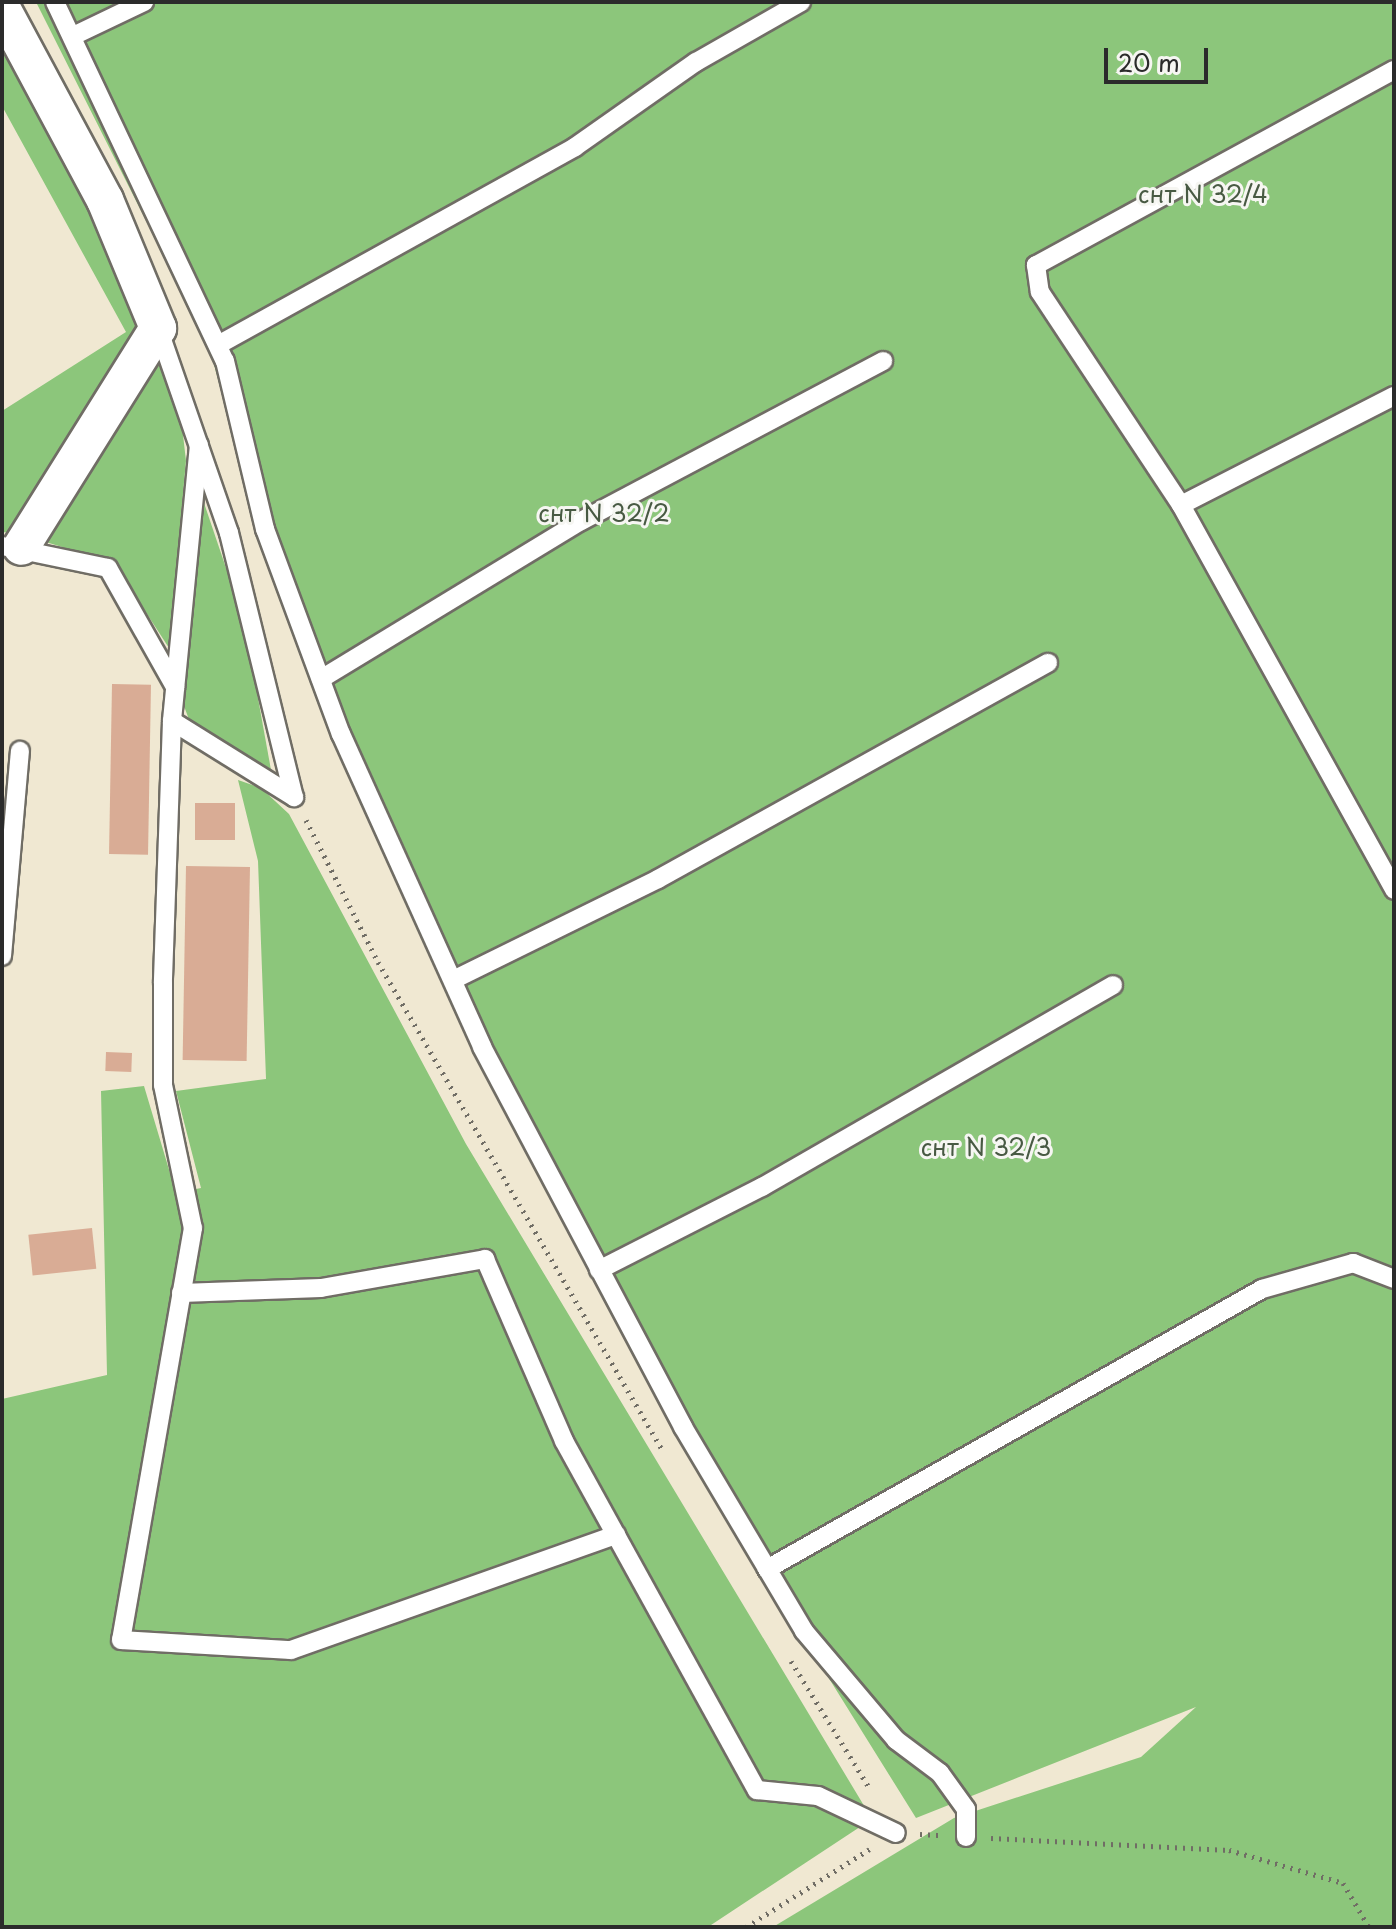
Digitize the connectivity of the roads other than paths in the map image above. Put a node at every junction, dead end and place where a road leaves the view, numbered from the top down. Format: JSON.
{"nodes":[{"id":1,"x":55,"y":2,"type":"edge"},
{"id":2,"x":144,"y":2,"type":"edge"},
{"id":3,"x":801,"y":2,"type":"edge"},
{"id":4,"x":2,"y":8,"type":"edge"},
{"id":5,"x":73,"y":36,"type":"junction"},
{"id":6,"x":1394,"y":70,"type":"edge"},
{"id":7,"x":158,"y":328,"type":"junction"},
{"id":8,"x":218,"y":345,"type":"junction"},
{"id":9,"x":883,"y":361,"type":"dead end"},
{"id":10,"x":1394,"y":396,"type":"edge"},
{"id":11,"x":199,"y":445,"type":"junction"},
{"id":12,"x":1181,"y":505,"type":"junction"},
{"id":13,"x":12,"y":546,"type":"edge"},
{"id":14,"x":1048,"y":663,"type":"dead end"},
{"id":15,"x":321,"y":679,"type":"junction"},
{"id":16,"x":175,"y":687,"type":"junction"},
{"id":17,"x":172,"y":721,"type":"junction"},
{"id":18,"x":20,"y":751,"type":"dead end"},
{"id":19,"x":1394,"y":890,"type":"edge"},
{"id":20,"x":2,"y":956,"type":"edge"},
{"id":21,"x":455,"y":979,"type":"junction"},
{"id":22,"x":1113,"y":985,"type":"dead end"},
{"id":23,"x":599,"y":1270,"type":"junction"},
{"id":24,"x":1394,"y":1279,"type":"edge"},
{"id":25,"x":181,"y":1293,"type":"junction"},
{"id":26,"x":616,"y":1535,"type":"junction"},
{"id":27,"x":767,"y":1569,"type":"junction"},
{"id":28,"x":896,"y":1833,"type":"road end"},
{"id":29,"x":966,"y":1837,"type":"road end"}],
"edges":[{"from":1,"to":5,"type":"lane"},
{"from":2,"to":5,"type":"lane"},
{"from":3,"to":8,"type":"lane"},
{"from":4,"to":7,"type":"street"},
{"from":5,"to":8,"type":"lane"},
{"from":6,"to":12,"type":"lane"},
{"from":7,"to":11,"type":"lane"},
{"from":7,"to":13,"type":"street"},
{"from":8,"to":15,"type":"lane"},
{"from":9,"to":15,"type":"lane"},
{"from":10,"to":12,"type":"lane"},
{"from":11,"to":16,"type":"lane"},
{"from":11,"to":17,"type":"lane"},
{"from":12,"to":19,"type":"lane"},
{"from":13,"to":16,"type":"lane"},
{"from":14,"to":21,"type":"lane"},
{"from":15,"to":21,"type":"lane"},
{"from":16,"to":17,"type":"lane"},
{"from":17,"to":25,"type":"lane"},
{"from":18,"to":20,"type":"lane"},
{"from":21,"to":23,"type":"lane"},
{"from":22,"to":23,"type":"lane"},
{"from":23,"to":27,"type":"lane"},
{"from":24,"to":27,"type":"lane"},
{"from":25,"to":26,"type":"lane"},
{"from":25,"to":26,"type":"lane"},
{"from":26,"to":28,"type":"lane"},
{"from":27,"to":29,"type":"lane"}]}
